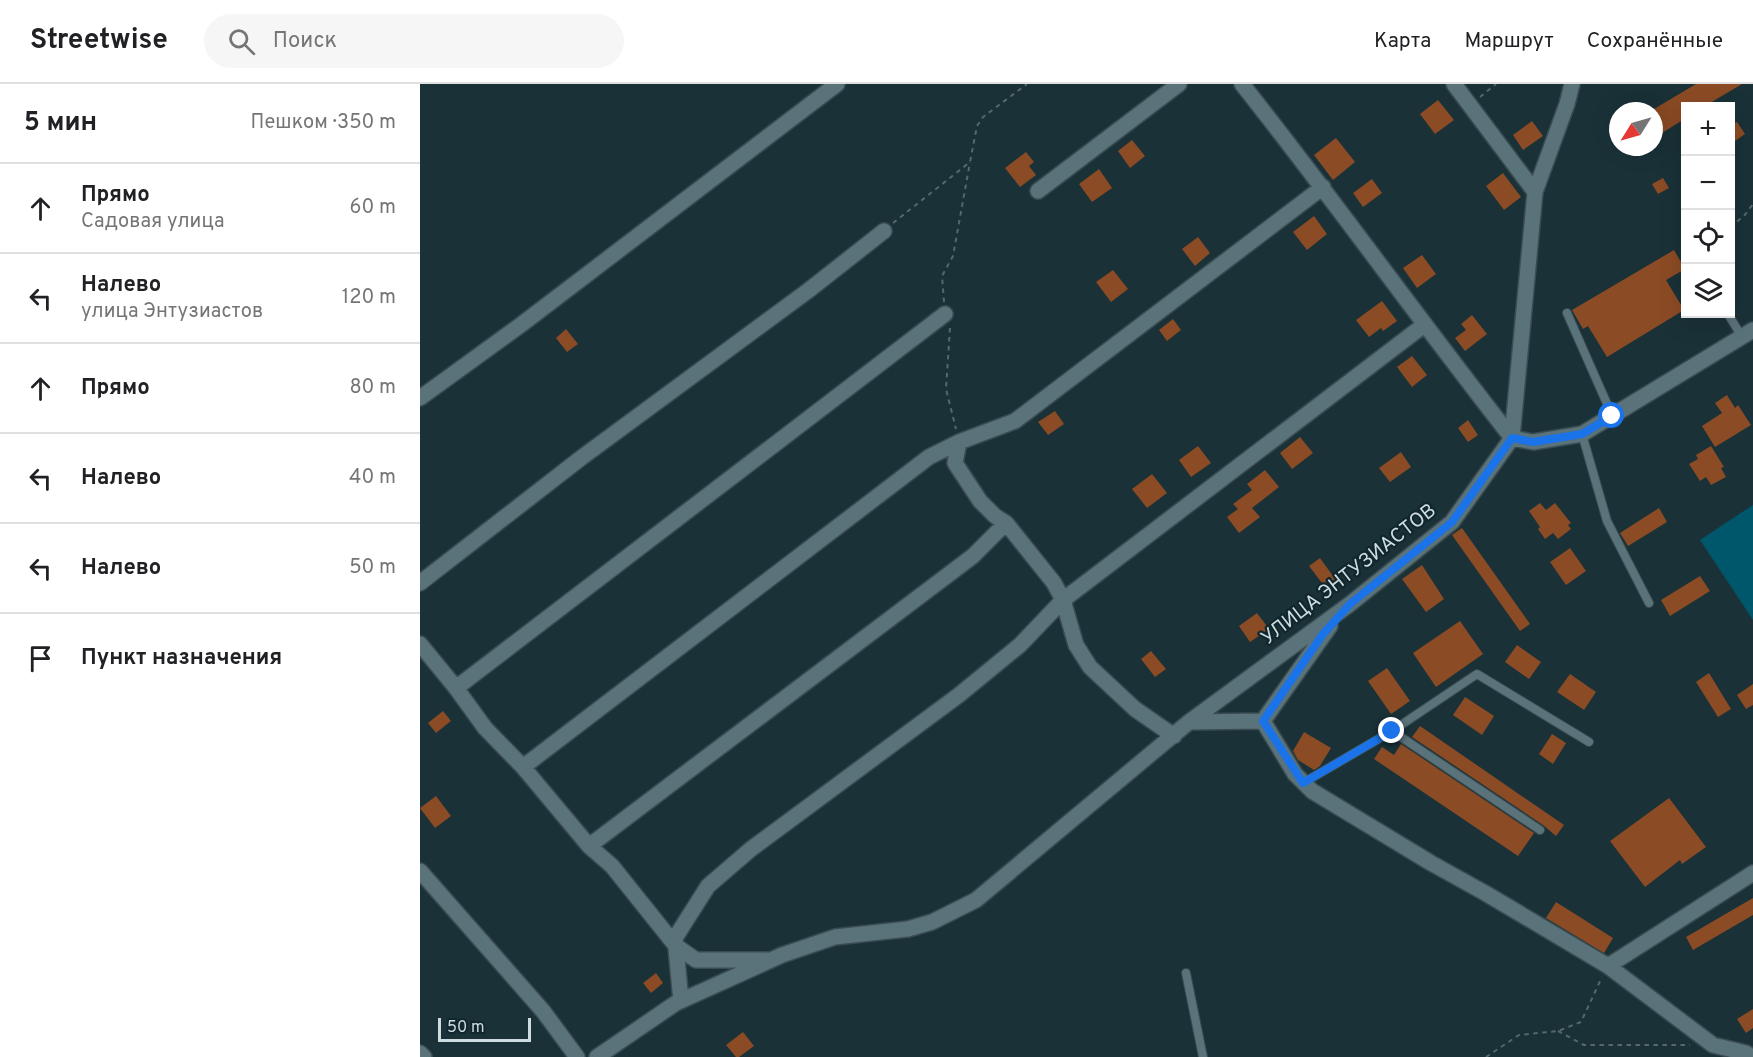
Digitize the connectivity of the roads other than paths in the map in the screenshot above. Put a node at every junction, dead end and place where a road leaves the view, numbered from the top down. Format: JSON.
{"nodes":[{"id":1,"x":837,"y":84,"type":"edge"},
{"id":2,"x":1179,"y":84,"type":"edge"},
{"id":3,"x":1242,"y":84,"type":"edge"},
{"id":4,"x":1454,"y":84,"type":"edge"},
{"id":5,"x":1572,"y":84,"type":"edge"},
{"id":6,"x":1323,"y":187,"type":"junction"},
{"id":7,"x":1038,"y":191,"type":"dead end"},
{"id":8,"x":1535,"y":192,"type":"junction"},
{"id":9,"x":884,"y":231,"type":"road end"},
{"id":10,"x":1567,"y":313,"type":"dead end"},
{"id":11,"x":945,"y":314,"type":"dead end"},
{"id":12,"x":1732,"y":318,"type":"edge"},
{"id":13,"x":1424,"y":325,"type":"junction"},
{"id":14,"x":1748,"y":333,"type":"edge"},
{"id":15,"x":420,"y":398,"type":"edge"},
{"id":16,"x":1612,"y":416,"type":"junction"},
{"id":17,"x":1582,"y":434,"type":"junction"},
{"id":18,"x":1512,"y":438,"type":"junction"},
{"id":19,"x":959,"y":442,"type":"junction"},
{"id":20,"x":1006,"y":523,"type":"junction"},
{"id":21,"x":420,"y":583,"type":"edge"},
{"id":22,"x":1063,"y":600,"type":"junction"},
{"id":23,"x":1649,"y":603,"type":"dead end"},
{"id":24,"x":1350,"y":604,"type":"junction"},
{"id":25,"x":420,"y":644,"type":"edge"},
{"id":26,"x":456,"y":687,"type":"junction"},
{"id":27,"x":1263,"y":721,"type":"junction"},
{"id":28,"x":1189,"y":722,"type":"junction"},
{"id":29,"x":1392,"y":731,"type":"junction"},
{"id":30,"x":1174,"y":736,"type":"junction"},
{"id":31,"x":1588,"y":742,"type":"dead end"},
{"id":32,"x":523,"y":767,"type":"junction"},
{"id":33,"x":1303,"y":783,"type":"junction"},
{"id":34,"x":1540,"y":830,"type":"dead end"},
{"id":35,"x":589,"y":846,"type":"junction"},
{"id":36,"x":420,"y":871,"type":"edge"},
{"id":37,"x":1753,"y":873,"type":"edge"},
{"id":38,"x":676,"y":946,"type":"junction"},
{"id":39,"x":772,"y":960,"type":"junction"},
{"id":40,"x":1608,"y":966,"type":"junction"},
{"id":41,"x":1186,"y":973,"type":"dead end"},
{"id":42,"x":681,"y":1001,"type":"junction"},
{"id":43,"x":420,"y":1053,"type":"edge"},
{"id":44,"x":1750,"y":1053,"type":"edge"},
{"id":45,"x":424,"y":1057,"type":"edge"},
{"id":46,"x":577,"y":1057,"type":"edge"},
{"id":47,"x":597,"y":1057,"type":"edge"},
{"id":48,"x":1203,"y":1057,"type":"edge"}],
"edges":[{"from":1,"to":15,"type":"street"},
{"from":2,"to":7,"type":"street"},
{"from":3,"to":6,"type":"street"},
{"from":4,"to":8,"type":"street"},
{"from":5,"to":8,"type":"street"},
{"from":6,"to":13,"type":"street"},
{"from":6,"to":19,"type":"street"},
{"from":8,"to":18,"type":"street"},
{"from":9,"to":21,"type":"street"},
{"from":10,"to":16,"type":"lane"},
{"from":11,"to":26,"type":"street"},
{"from":12,"to":14,"type":"lane"},
{"from":13,"to":18,"type":"street"},
{"from":13,"to":22,"type":"street"},
{"from":14,"to":16,"type":"street"},
{"from":16,"to":17,"type":"street"},
{"from":17,"to":18,"type":"street"},
{"from":17,"to":23,"type":"lane"},
{"from":18,"to":24,"type":"street","name":"УЛИЦА ЭНТУЗИАСТОВ"},
{"from":19,"to":20,"type":"street"},
{"from":19,"to":32,"type":"street"},
{"from":20,"to":22,"type":"street"},
{"from":20,"to":35,"type":"street"},
{"from":22,"to":30,"type":"street"},
{"from":22,"to":38,"type":"street"},
{"from":24,"to":27,"type":"street"},
{"from":24,"to":28,"type":"street","name":"УЛИЦА ЭНТУЗИАСТОВ"},
{"from":25,"to":26,"type":"street"},
{"from":26,"to":32,"type":"street"},
{"from":27,"to":28,"type":"street"},
{"from":27,"to":33,"type":"street"},
{"from":28,"to":30,"type":"street","name":"УЛИЦА ЭНТУЗИАСТОВ"},
{"from":29,"to":31,"type":"lane"},
{"from":29,"to":33,"type":"lane"},
{"from":29,"to":34,"type":"lane"},
{"from":30,"to":39,"type":"street","name":"УЛИЦА ЭНТУЗИАСТОВ"},
{"from":32,"to":35,"type":"street"},
{"from":33,"to":40,"type":"street"},
{"from":35,"to":38,"type":"street"},
{"from":36,"to":46,"type":"street"},
{"from":37,"to":40,"type":"street"},
{"from":38,"to":39,"type":"street"},
{"from":38,"to":42,"type":"street"},
{"from":39,"to":42,"type":"street","name":"УЛИЦА ЭНТУЗИАСТОВ"},
{"from":40,"to":44,"type":"street"},
{"from":41,"to":48,"type":"lane"},
{"from":42,"to":47,"type":"street","name":"УЛИЦА ЭНТУЗИАСТОВ"},
{"from":43,"to":45,"type":"street"}]}
